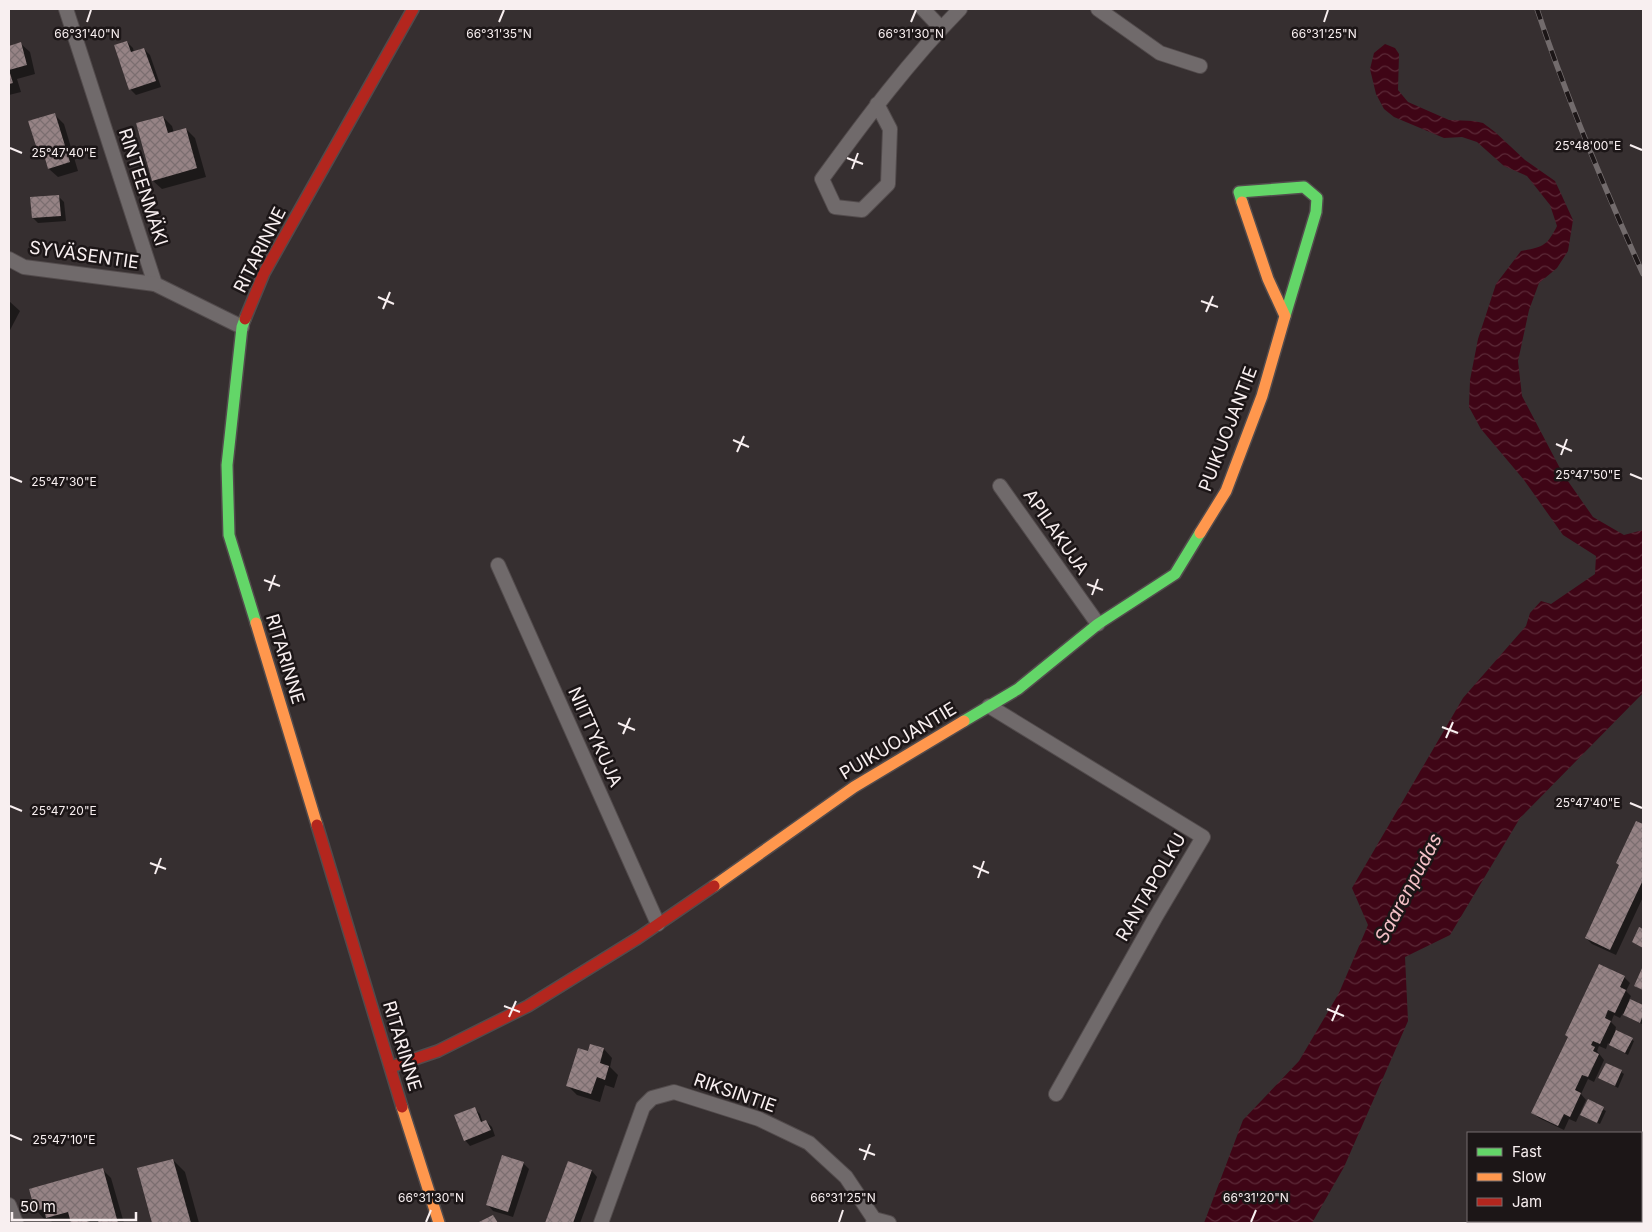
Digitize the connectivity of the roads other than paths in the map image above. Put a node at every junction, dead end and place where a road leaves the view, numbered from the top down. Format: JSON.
{"nodes":[{"id":1,"x":66,"y":9,"type":"edge"},
{"id":2,"x":413,"y":9,"type":"edge"},
{"id":3,"x":923,"y":9,"type":"edge"},
{"id":4,"x":960,"y":9,"type":"edge"},
{"id":5,"x":1098,"y":9,"type":"edge"},
{"id":6,"x":941,"y":28,"type":"junction"},
{"id":7,"x":1200,"y":66,"type":"dead end"},
{"id":8,"x":877,"y":104,"type":"junction"},
{"id":9,"x":9,"y":259,"type":"edge"},
{"id":10,"x":155,"y":284,"type":"junction"},
{"id":11,"x":1285,"y":316,"type":"junction"},
{"id":12,"x":242,"y":327,"type":"junction"},
{"id":13,"x":1000,"y":486,"type":"dead end"},
{"id":14,"x":498,"y":565,"type":"dead end"},
{"id":15,"x":1098,"y":624,"type":"junction"},
{"id":16,"x":990,"y":706,"type":"junction"},
{"id":17,"x":658,"y":924,"type":"junction"},
{"id":18,"x":390,"y":1067,"type":"junction"},
{"id":19,"x":1056,"y":1094,"type":"dead end"},
{"id":20,"x":9,"y":1205,"type":"edge"},
{"id":21,"x":874,"y":1221,"type":"edge"},
{"id":22,"x":16,"y":1223,"type":"edge"},
{"id":23,"x":439,"y":1223,"type":"edge"},
{"id":24,"x":601,"y":1223,"type":"edge"},
{"id":25,"x":889,"y":1223,"type":"edge"}],
"edges":[{"from":1,"to":10,"type":"street","name":"RINTEENMÄKI"},
{"from":2,"to":12,"type":"street","name":"RITARINNE"},
{"from":3,"to":6,"type":"street"},
{"from":4,"to":6,"type":"street"},
{"from":5,"to":7,"type":"street"},
{"from":6,"to":8,"type":"street"},
{"from":8,"to":8,"type":"street"},
{"from":9,"to":10,"type":"street","name":"SYVÄSENTIE"},
{"from":10,"to":12,"type":"street"},
{"from":11,"to":11,"type":"street","name":"PUIKUOJANTIE"},
{"from":11,"to":15,"type":"street","name":"PUIKUOJANTIE"},
{"from":12,"to":18,"type":"street","name":"RITARINNE"},
{"from":13,"to":15,"type":"street","name":"APILAKUJA"},
{"from":14,"to":17,"type":"street","name":"NIITTYKUJA"},
{"from":15,"to":16,"type":"street","name":"PUIKUOJANTIE"},
{"from":16,"to":17,"type":"street","name":"PUIKUOJANTIE"},
{"from":16,"to":19,"type":"street","name":"RANTAPOLKU"},
{"from":17,"to":18,"type":"street","name":"PUIKUOJANTIE"},
{"from":18,"to":23,"type":"street","name":"RITARINNE"},
{"from":20,"to":22,"type":"street"},
{"from":21,"to":24,"type":"street","name":"RIKSINTIE"},
{"from":21,"to":25,"type":"street","name":"RIKSINTIE"}]}
